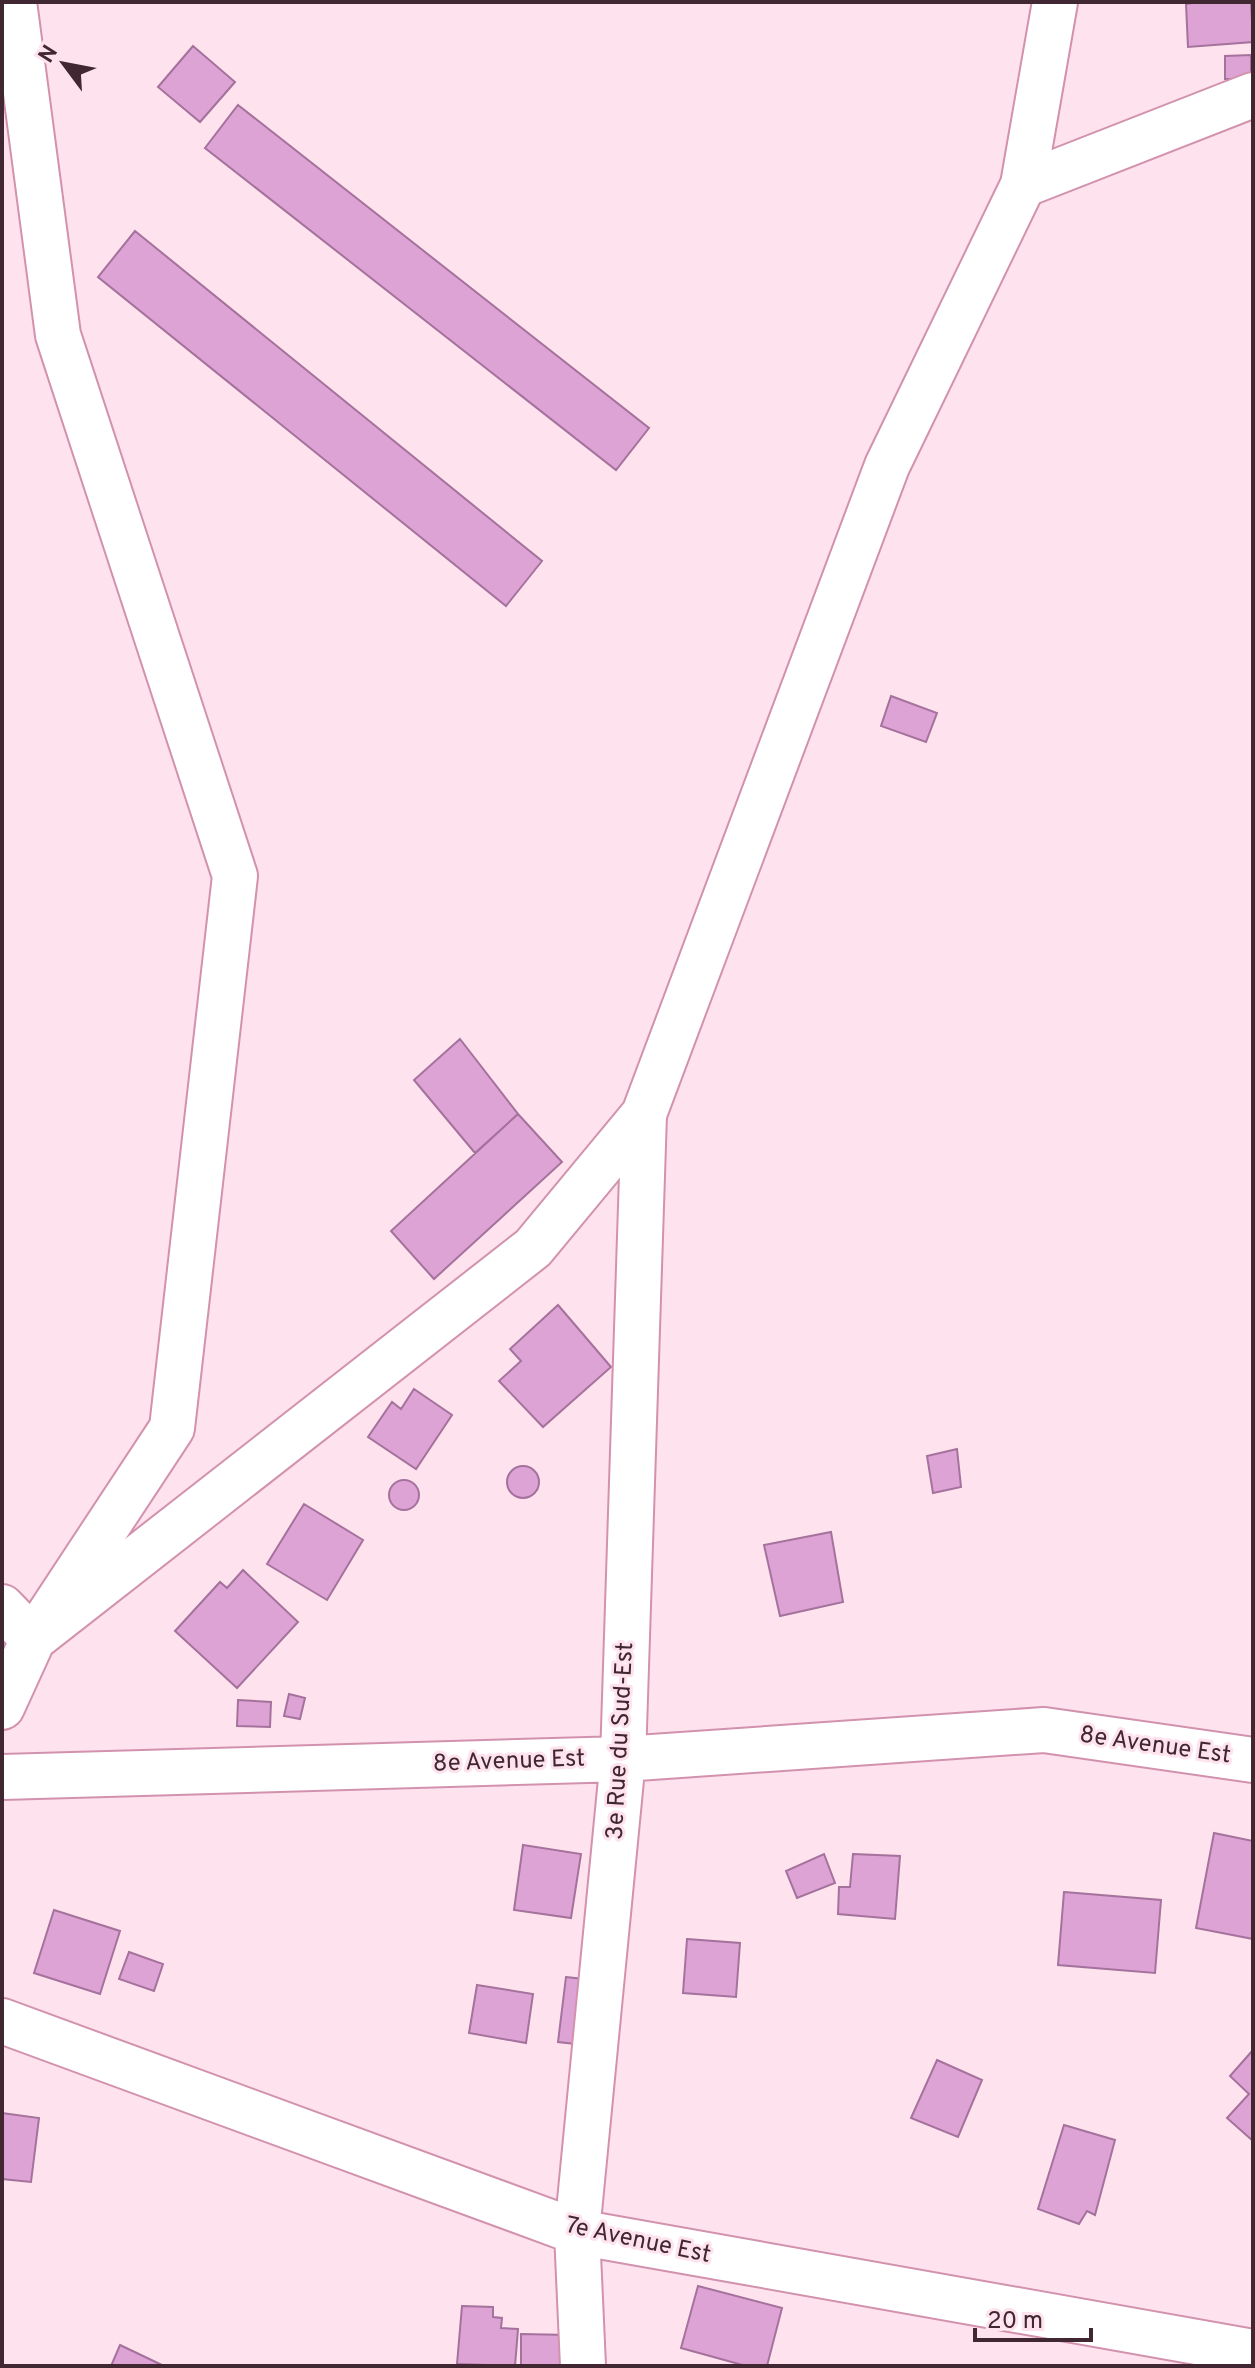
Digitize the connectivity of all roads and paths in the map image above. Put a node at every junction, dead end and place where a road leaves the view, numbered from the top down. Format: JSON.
{"nodes":[{"id":1,"x":14,"y":2,"type":"edge"},
{"id":2,"x":1055,"y":2,"type":"edge"},
{"id":3,"x":1253,"y":95,"type":"edge"},
{"id":4,"x":1023,"y":185,"type":"junction"},
{"id":5,"x":644,"y":1114,"type":"junction"},
{"id":6,"x":2,"y":1607,"type":"edge"},
{"id":7,"x":33,"y":1639,"type":"junction"},
{"id":8,"x":2,"y":1707,"type":"edge"},
{"id":9,"x":623,"y":1759,"type":"junction"},
{"id":10,"x":1253,"y":1760,"type":"edge"},
{"id":11,"x":2,"y":1777,"type":"edge"},
{"id":12,"x":2,"y":2021,"type":"edge"},
{"id":13,"x":577,"y":2232,"type":"junction"},
{"id":14,"x":1253,"y":2352,"type":"edge"},
{"id":15,"x":583,"y":2366,"type":"edge"}],
"edges":[{"from":1,"to":7,"type":"street"},
{"from":2,"to":4,"type":"street"},
{"from":3,"to":4,"type":"street"},
{"from":4,"to":5,"type":"street"},
{"from":5,"to":7,"type":"street"},
{"from":5,"to":9,"type":"street","name":"3e Rue du Sud-Est"},
{"from":6,"to":7,"type":"street"},
{"from":7,"to":8,"type":"street"},
{"from":9,"to":10,"type":"street","name":"8e Avenue Est"},
{"from":9,"to":11,"type":"street","name":"8e Avenue Est"},
{"from":9,"to":13,"type":"street","name":"3e Rue du Sud-Est"},
{"from":12,"to":13,"type":"street","name":"7e Avenue Est"},
{"from":13,"to":14,"type":"street","name":"7e Avenue Est"},
{"from":13,"to":15,"type":"street","name":"3e Rue du Sud-Est"}]}
